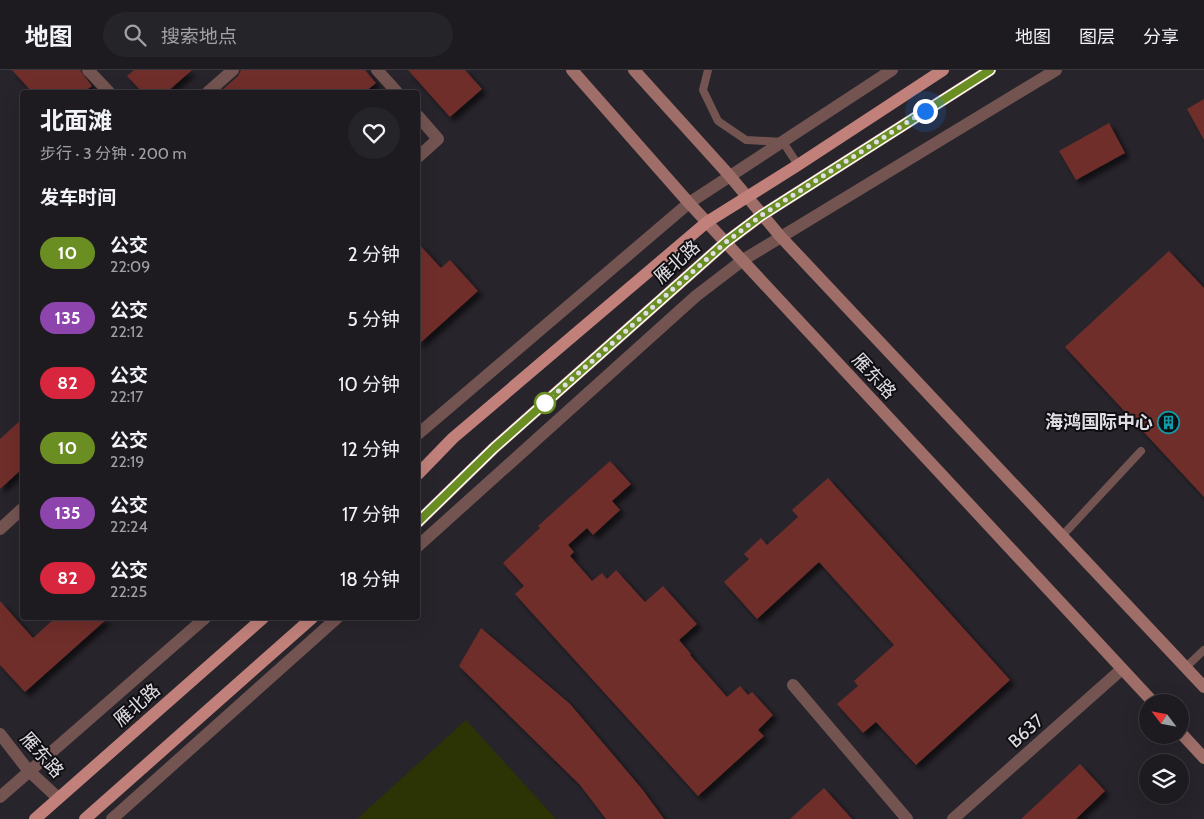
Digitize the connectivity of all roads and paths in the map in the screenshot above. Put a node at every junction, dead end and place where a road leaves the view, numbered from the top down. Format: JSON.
{"nodes":[{"id":1,"x":88,"y":70,"type":"edge"},
{"id":2,"x":232,"y":70,"type":"edge"},
{"id":3,"x":377,"y":70,"type":"edge"},
{"id":4,"x":572,"y":70,"type":"edge"},
{"id":5,"x":634,"y":70,"type":"edge"},
{"id":6,"x":708,"y":70,"type":"edge"},
{"id":7,"x":892,"y":70,"type":"edge"},
{"id":8,"x":943,"y":70,"type":"edge"},
{"id":9,"x":990,"y":70,"type":"edge"},
{"id":10,"x":1056,"y":70,"type":"edge"},
{"id":11,"x":107,"y":90,"type":"edge"},
{"id":12,"x":210,"y":90,"type":"edge"},
{"id":13,"x":395,"y":90,"type":"edge"},
{"id":14,"x":420,"y":118,"type":"edge"},
{"id":15,"x":783,"y":142,"type":"junction"},
{"id":16,"x":420,"y":155,"type":"edge"},
{"id":17,"x":798,"y":166,"type":"junction"},
{"id":18,"x":729,"y":175,"type":"junction"},
{"id":19,"x":747,"y":196,"type":"junction"},
{"id":20,"x":689,"y":203,"type":"junction"},
{"id":21,"x":762,"y":215,"type":"junction"},
{"id":22,"x":707,"y":222,"type":"junction"},
{"id":23,"x":780,"y":236,"type":"junction"},
{"id":24,"x":726,"y":242,"type":"junction"},
{"id":25,"x":743,"y":260,"type":"junction"},
{"id":26,"x":420,"y":432,"type":"edge"},
{"id":27,"x":1141,"y":451,"type":"dead end"},
{"id":28,"x":420,"y":472,"type":"edge"},
{"id":29,"x":20,"y":511,"type":"edge"},
{"id":30,"x":420,"y":520,"type":"edge"},
{"id":31,"x":0,"y":529,"type":"edge"},
{"id":32,"x":1062,"y":536,"type":"junction"},
{"id":33,"x":420,"y":544,"type":"edge"},
{"id":34,"x":203,"y":620,"type":"edge"},
{"id":35,"x":261,"y":620,"type":"edge"},
{"id":36,"x":310,"y":620,"type":"edge"},
{"id":37,"x":335,"y":620,"type":"edge"},
{"id":38,"x":1204,"y":650,"type":"edge"},
{"id":39,"x":1185,"y":668,"type":"junction"},
{"id":40,"x":1122,"y":669,"type":"junction"},
{"id":41,"x":793,"y":685,"type":"dead end"},
{"id":42,"x":1204,"y":688,"type":"edge"},
{"id":43,"x":1145,"y":694,"type":"edge"},
{"id":44,"x":0,"y":734,"type":"edge"},
{"id":45,"x":1189,"y":742,"type":"edge"},
{"id":46,"x":1204,"y":758,"type":"edge"},
{"id":47,"x":28,"y":770,"type":"junction"},
{"id":48,"x":0,"y":797,"type":"edge"},
{"id":49,"x":58,"y":798,"type":"junction"},
{"id":50,"x":34,"y":819,"type":"edge"},
{"id":51,"x":85,"y":819,"type":"edge"},
{"id":52,"x":112,"y":819,"type":"edge"},
{"id":53,"x":908,"y":819,"type":"edge"},
{"id":54,"x":953,"y":819,"type":"edge"}],
"edges":[{"from":1,"to":11,"type":"street"},
{"from":2,"to":12,"type":"street"},
{"from":3,"to":13,"type":"street"},
{"from":4,"to":20,"type":"main road","name":"雁东路"},
{"from":5,"to":18,"type":"main road","name":"雁东路"},
{"from":6,"to":15,"type":"lane"},
{"from":7,"to":15,"type":"street"},
{"from":8,"to":17,"type":"main road","name":"雁北路"},
{"from":9,"to":21,"type":"main road","name":"雁北路"},
{"from":10,"to":23,"type":"street"},
{"from":14,"to":16,"type":"street"},
{"from":15,"to":17,"type":"lane"},
{"from":15,"to":18,"type":"street"},
{"from":17,"to":19,"type":"main road","name":"雁北路"},
{"from":18,"to":19,"type":"main road","name":"雁东路"},
{"from":18,"to":20,"type":"street"},
{"from":19,"to":21,"type":"main road","name":"雁东路"},
{"from":19,"to":22,"type":"main road","name":"雁北路"},
{"from":20,"to":22,"type":"main road","name":"雁东路"},
{"from":20,"to":26,"type":"street"},
{"from":21,"to":23,"type":"main road","name":"雁东路"},
{"from":21,"to":24,"type":"main road","name":"雁北路"},
{"from":22,"to":24,"type":"main road","name":"雁东路"},
{"from":22,"to":28,"type":"main road","name":"雁北路"},
{"from":23,"to":25,"type":"street"},
{"from":23,"to":32,"type":"main road","name":"雁东路"},
{"from":24,"to":25,"type":"main road","name":"雁东路"},
{"from":24,"to":30,"type":"main road","name":"雁北路"},
{"from":25,"to":33,"type":"street"},
{"from":25,"to":40,"type":"main road","name":"雁东路"},
{"from":27,"to":32,"type":"lane"},
{"from":29,"to":31,"type":"street"},
{"from":32,"to":39,"type":"main road","name":"雁东路"},
{"from":34,"to":47,"type":"street"},
{"from":35,"to":49,"type":"main road","name":"雁北路"},
{"from":36,"to":51,"type":"main road"},
{"from":37,"to":52,"type":"street"},
{"from":38,"to":39,"type":"lane"},
{"from":39,"to":42,"type":"main road","name":"雁东路"},
{"from":40,"to":43,"type":"main road","name":"雁东路"},
{"from":40,"to":54,"type":"street","name":"B637"},
{"from":41,"to":53,"type":"street"},
{"from":44,"to":47,"type":"street","name":"雁东路"},
{"from":45,"to":46,"type":"main road"},
{"from":47,"to":48,"type":"street"},
{"from":47,"to":49,"type":"street","name":"雁东路"},
{"from":49,"to":50,"type":"main road","name":"雁北路"}]}
